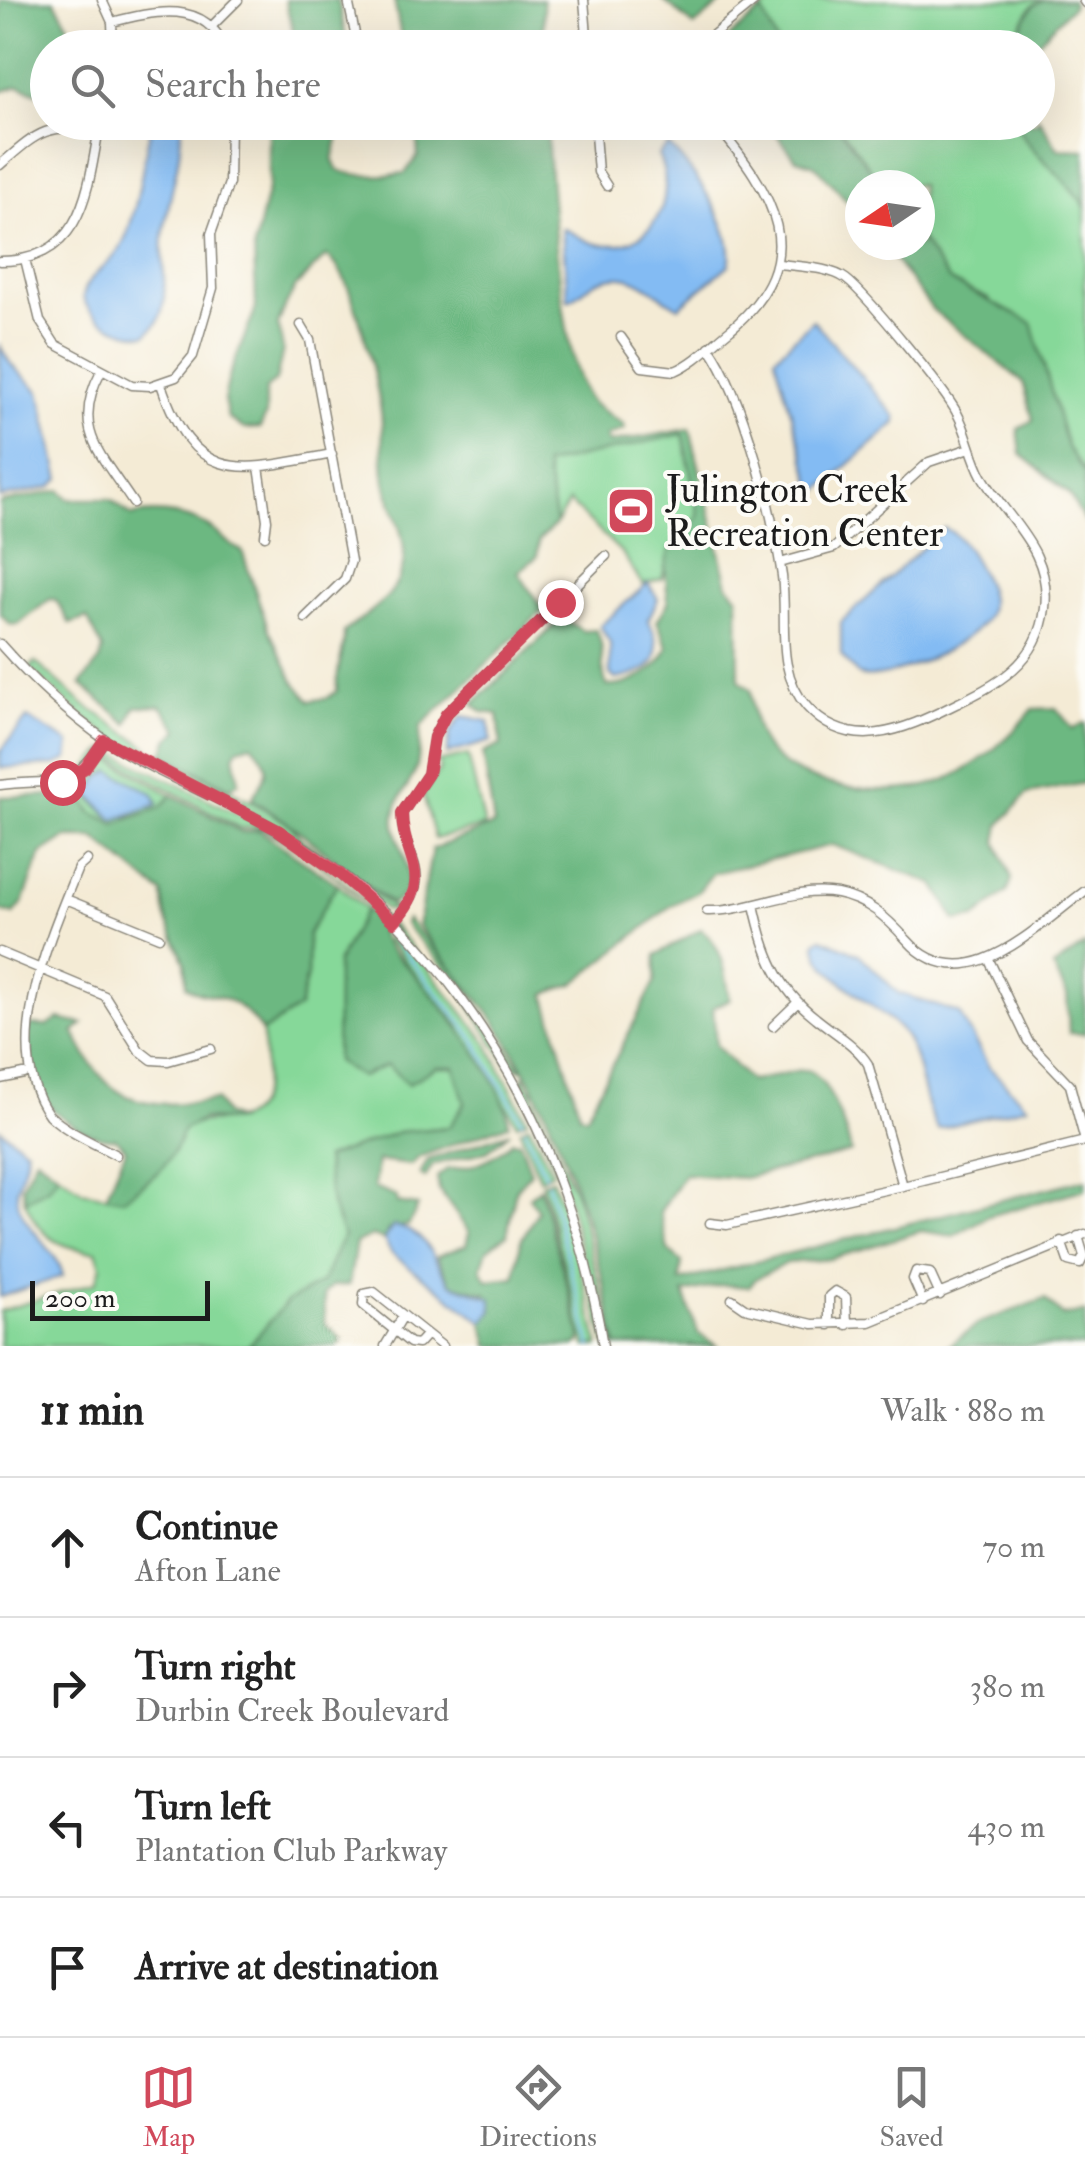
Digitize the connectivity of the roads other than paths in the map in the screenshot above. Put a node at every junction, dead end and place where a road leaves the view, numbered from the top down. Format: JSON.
{"nodes":[{"id":1,"x":102,"y":0,"type":"edge"},
{"id":2,"x":238,"y":0,"type":"edge"},
{"id":3,"x":348,"y":0,"type":"edge"},
{"id":4,"x":584,"y":0,"type":"edge"},
{"id":5,"x":756,"y":0,"type":"edge"},
{"id":6,"x":112,"y":22,"type":"junction"},
{"id":7,"x":213,"y":25,"type":"junction"},
{"id":8,"x":112,"y":30,"type":"edge"},
{"id":9,"x":216,"y":30,"type":"edge"},
{"id":10,"x":354,"y":30,"type":"edge"},
{"id":11,"x":586,"y":30,"type":"edge"},
{"id":12,"x":719,"y":30,"type":"edge"},
{"id":13,"x":31,"y":140,"type":"edge"},
{"id":14,"x":97,"y":140,"type":"edge"},
{"id":15,"x":230,"y":140,"type":"edge"},
{"id":16,"x":595,"y":140,"type":"edge"},
{"id":17,"x":728,"y":140,"type":"edge"},
{"id":18,"x":0,"y":165,"type":"edge"},
{"id":19,"x":607,"y":186,"type":"dead end"},
{"id":20,"x":25,"y":259,"type":"junction"},
{"id":21,"x":0,"y":260,"type":"edge"},
{"id":22,"x":780,"y":264,"type":"junction"},
{"id":23,"x":301,"y":325,"type":"dead end"},
{"id":24,"x":621,"y":337,"type":"dead end"},
{"id":25,"x":709,"y":347,"type":"junction"},
{"id":26,"x":101,"y":371,"type":"junction"},
{"id":27,"x":161,"y":384,"type":"junction"},
{"id":28,"x":970,"y":448,"type":"junction"},
{"id":29,"x":332,"y":454,"type":"junction"},
{"id":30,"x":259,"y":467,"type":"junction"},
{"id":31,"x":133,"y":502,"type":"dead end"},
{"id":32,"x":265,"y":536,"type":"dead end"},
{"id":33,"x":606,"y":556,"type":"dead end"},
{"id":34,"x":780,"y":563,"type":"junction"},
{"id":35,"x":305,"y":618,"type":"dead end"},
{"id":36,"x":0,"y":644,"type":"edge"},
{"id":37,"x":104,"y":740,"type":"junction"},
{"id":38,"x":0,"y":786,"type":"edge"},
{"id":39,"x":88,"y":860,"type":"dead end"},
{"id":40,"x":1085,"y":891,"type":"edge"},
{"id":41,"x":66,"y":899,"type":"junction"},
{"id":42,"x":754,"y":904,"type":"junction"},
{"id":43,"x":707,"y":911,"type":"dead end"},
{"id":44,"x":394,"y":922,"type":"junction"},
{"id":45,"x":160,"y":937,"type":"dead end"},
{"id":46,"x":0,"y":952,"type":"edge"},
{"id":47,"x":990,"y":960,"type":"junction"},
{"id":48,"x":38,"y":967,"type":"junction"},
{"id":49,"x":797,"y":1003,"type":"junction"},
{"id":50,"x":773,"y":1026,"type":"dead end"},
{"id":51,"x":211,"y":1049,"type":"dead end"},
{"id":52,"x":24,"y":1074,"type":"junction"},
{"id":53,"x":0,"y":1079,"type":"edge"},
{"id":54,"x":1085,"y":1141,"type":"edge"},
{"id":55,"x":116,"y":1155,"type":"dead end"},
{"id":56,"x":903,"y":1186,"type":"junction"},
{"id":57,"x":710,"y":1222,"type":"dead end"},
{"id":58,"x":1081,"y":1235,"type":"edge"},
{"id":59,"x":1061,"y":1241,"type":"junction"},
{"id":60,"x":940,"y":1295,"type":"junction"},
{"id":61,"x":732,"y":1299,"type":"dead end"},
{"id":62,"x":923,"y":1302,"type":"junction"},
{"id":63,"x":404,"y":1316,"type":"junction"},
{"id":64,"x":847,"y":1325,"type":"junction"},
{"id":65,"x":829,"y":1326,"type":"junction"},
{"id":66,"x":394,"y":1329,"type":"junction"},
{"id":67,"x":427,"y":1334,"type":"junction"},
{"id":68,"x":385,"y":1346,"type":"edge"},
{"id":69,"x":442,"y":1346,"type":"edge"},
{"id":70,"x":603,"y":1346,"type":"edge"}],
"edges":[{"from":1,"to":6,"type":"street"},
{"from":2,"to":7,"type":"street"},
{"from":3,"to":10,"type":"street"},
{"from":4,"to":11,"type":"street"},
{"from":5,"to":12,"type":"street"},
{"from":6,"to":7,"type":"street"},
{"from":6,"to":8,"type":"street"},
{"from":7,"to":9,"type":"street"},
{"from":13,"to":18,"type":"street"},
{"from":14,"to":20,"type":"street"},
{"from":15,"to":27,"type":"street"},
{"from":16,"to":19,"type":"street"},
{"from":17,"to":22,"type":"street"},
{"from":20,"to":21,"type":"street"},
{"from":20,"to":26,"type":"street"},
{"from":22,"to":25,"type":"street"},
{"from":22,"to":28,"type":"street"},
{"from":23,"to":29,"type":"street"},
{"from":24,"to":25,"type":"street"},
{"from":25,"to":34,"type":"street"},
{"from":26,"to":27,"type":"street"},
{"from":26,"to":31,"type":"street"},
{"from":27,"to":30,"type":"street"},
{"from":28,"to":34,"type":"street"},
{"from":28,"to":34,"type":"street"},
{"from":29,"to":30,"type":"street"},
{"from":29,"to":35,"type":"street"},
{"from":30,"to":32,"type":"street"},
{"from":33,"to":44,"type":"street"},
{"from":36,"to":37,"type":"street"},
{"from":37,"to":38,"type":"street"},
{"from":37,"to":44,"type":"street"},
{"from":39,"to":41,"type":"street"},
{"from":40,"to":47,"type":"street"},
{"from":41,"to":45,"type":"street"},
{"from":41,"to":48,"type":"street"},
{"from":42,"to":43,"type":"street"},
{"from":42,"to":47,"type":"street"},
{"from":42,"to":49,"type":"street"},
{"from":44,"to":70,"type":"street"},
{"from":46,"to":48,"type":"street"},
{"from":47,"to":54,"type":"street"},
{"from":48,"to":51,"type":"street"},
{"from":48,"to":52,"type":"street"},
{"from":49,"to":50,"type":"street"},
{"from":49,"to":56,"type":"street"},
{"from":52,"to":53,"type":"street"},
{"from":52,"to":55,"type":"street"},
{"from":54,"to":56,"type":"street"},
{"from":56,"to":57,"type":"street"},
{"from":58,"to":59,"type":"street"},
{"from":58,"to":59,"type":"street"},
{"from":59,"to":60,"type":"street"},
{"from":60,"to":62,"type":"street"},
{"from":60,"to":62,"type":"street"},
{"from":61,"to":65,"type":"street"},
{"from":62,"to":64,"type":"street"},
{"from":63,"to":66,"type":"street"},
{"from":63,"to":66,"type":"street"},
{"from":63,"to":67,"type":"street"},
{"from":64,"to":65,"type":"street"},
{"from":64,"to":65,"type":"street"},
{"from":66,"to":67,"type":"street"},
{"from":66,"to":68,"type":"street"},
{"from":67,"to":69,"type":"street"}]}
